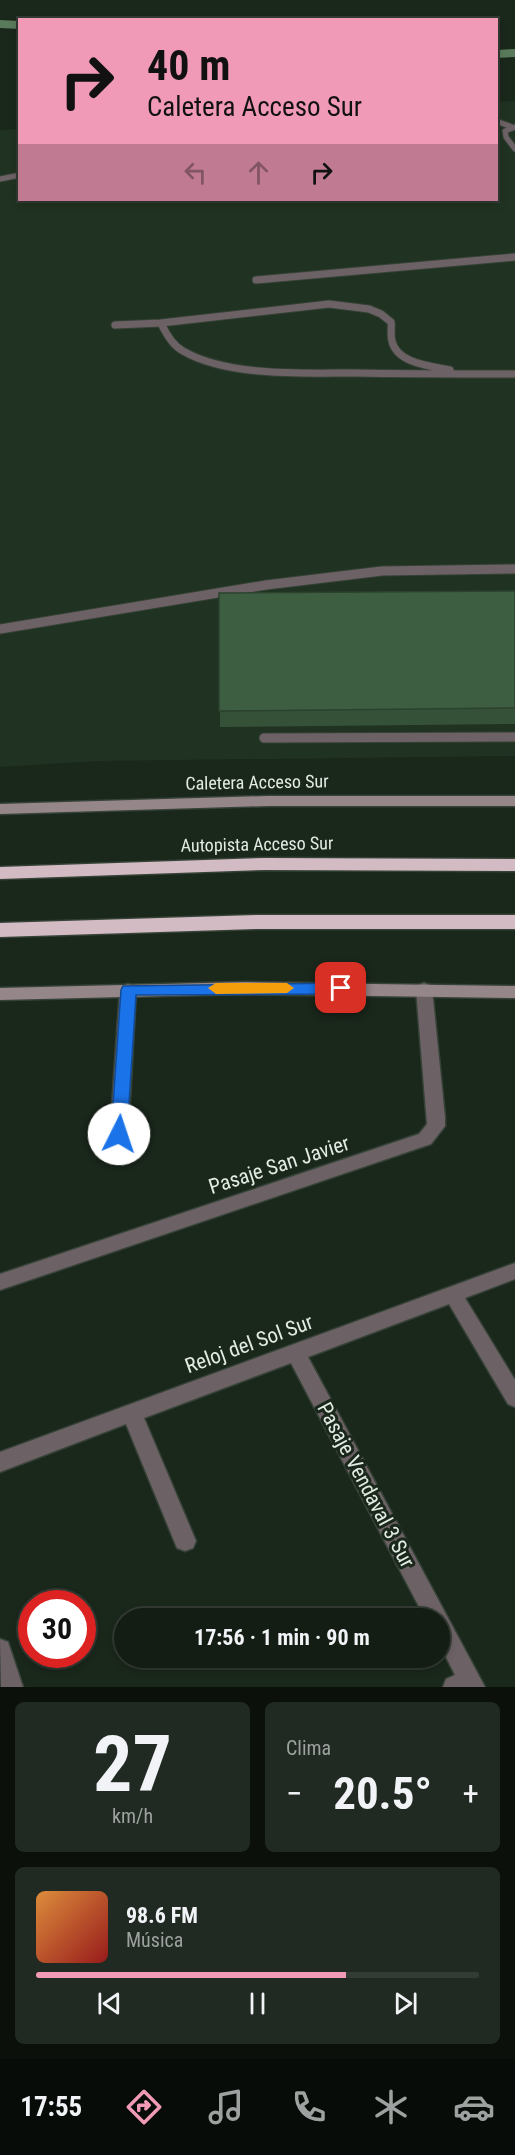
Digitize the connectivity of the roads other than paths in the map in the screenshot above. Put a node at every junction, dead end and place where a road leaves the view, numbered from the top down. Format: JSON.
{"nodes":[{"id":1,"x":498,"y":122,"type":"edge"},
{"id":2,"x":514,"y":127,"type":"edge"},
{"id":3,"x":515,"y":149,"type":"edge"},
{"id":4,"x":18,"y":175,"type":"edge"},
{"id":5,"x":0,"y":179,"type":"edge"},
{"id":6,"x":515,"y":257,"type":"edge"},
{"id":7,"x":256,"y":280,"type":"dead end"},
{"id":8,"x":161,"y":323,"type":"junction"},
{"id":9,"x":115,"y":325,"type":"dead end"},
{"id":10,"x":471,"y":374,"type":"junction"},
{"id":11,"x":515,"y":374,"type":"edge"},
{"id":12,"x":515,"y":569,"type":"edge"},
{"id":13,"x":0,"y":630,"type":"edge"},
{"id":14,"x":264,"y":738,"type":"dead end"},
{"id":15,"x":515,"y":738,"type":"edge"},
{"id":16,"x":515,"y":801,"type":"edge"},
{"id":17,"x":0,"y":809,"type":"edge"},
{"id":18,"x":515,"y":865,"type":"edge"},
{"id":19,"x":0,"y":873,"type":"edge"},
{"id":20,"x":515,"y":922,"type":"edge"},
{"id":21,"x":0,"y":930,"type":"edge"},
{"id":22,"x":424,"y":989,"type":"junction"},
{"id":23,"x":128,"y":990,"type":"junction"},
{"id":24,"x":515,"y":992,"type":"edge"},
{"id":25,"x":0,"y":994,"type":"edge"},
{"id":26,"x":119,"y":1134,"type":"dead end"},
{"id":27,"x":515,"y":1271,"type":"edge"},
{"id":28,"x":0,"y":1282,"type":"edge"},
{"id":29,"x":453,"y":1294,"type":"junction"},
{"id":30,"x":295,"y":1352,"type":"junction"},
{"id":31,"x":515,"y":1398,"type":"edge"},
{"id":32,"x":132,"y":1413,"type":"junction"},
{"id":33,"x":0,"y":1462,"type":"edge"},
{"id":34,"x":185,"y":1541,"type":"dead end"},
{"id":35,"x":432,"y":1608,"type":"edge"},
{"id":36,"x":450,"y":1647,"type":"edge"},
{"id":37,"x":0,"y":1650,"type":"edge"},
{"id":38,"x":466,"y":1685,"type":"edge"},
{"id":39,"x":12,"y":1687,"type":"edge"}],
"edges":[{"from":1,"to":2,"type":"lane"},
{"from":2,"to":3,"type":"lane"},
{"from":4,"to":5,"type":"lane"},
{"from":6,"to":7,"type":"lane"},
{"from":8,"to":9,"type":"lane"},
{"from":8,"to":10,"type":"lane"},
{"from":8,"to":10,"type":"lane"},
{"from":10,"to":11,"type":"lane"},
{"from":12,"to":13,"type":"lane"},
{"from":14,"to":15,"type":"lane"},
{"from":16,"to":17,"type":"main road","name":"Caletera Acceso Sur"},
{"from":18,"to":19,"type":"highway","name":"Autopista Acceso Sur"},
{"from":20,"to":21,"type":"highway"},
{"from":22,"to":23,"type":"main road"},
{"from":22,"to":24,"type":"main road"},
{"from":22,"to":28,"type":"street","name":"Pasaje San Javier"},
{"from":23,"to":25,"type":"main road"},
{"from":23,"to":26,"type":"street"},
{"from":27,"to":29,"type":"street","name":"Reloj del Sol Sur"},
{"from":29,"to":30,"type":"street","name":"Reloj del Sol Sur"},
{"from":29,"to":31,"type":"street"},
{"from":30,"to":32,"type":"street","name":"Reloj del Sol Sur"},
{"from":30,"to":35,"type":"street","name":"Pasaje Vendaval 3 Sur"},
{"from":32,"to":33,"type":"street","name":"Reloj del Sol Sur"},
{"from":32,"to":34,"type":"street"},
{"from":36,"to":38,"type":"street"},
{"from":37,"to":39,"type":"street"}]}
